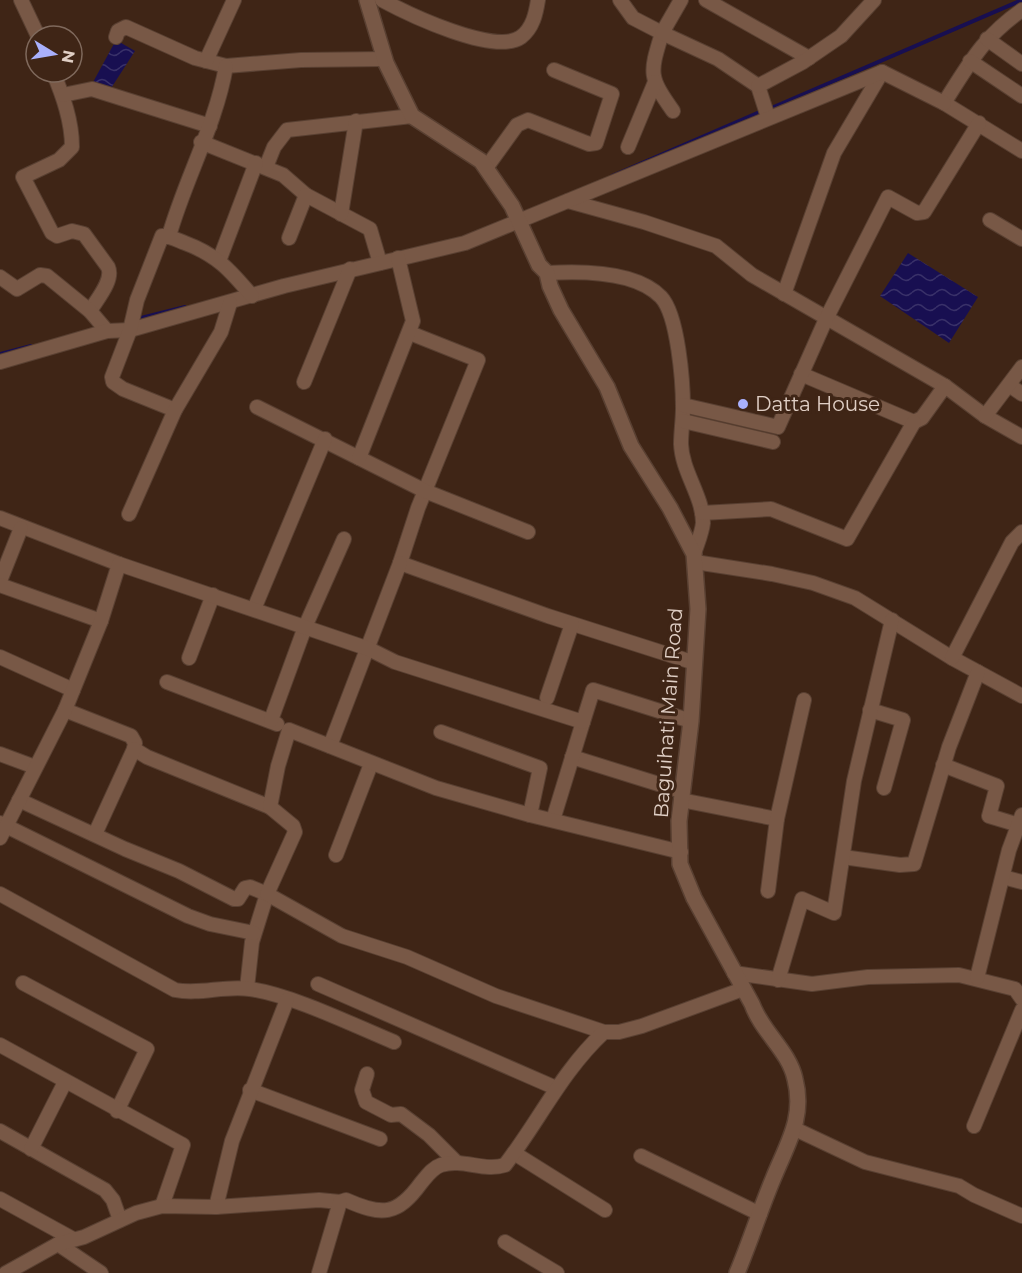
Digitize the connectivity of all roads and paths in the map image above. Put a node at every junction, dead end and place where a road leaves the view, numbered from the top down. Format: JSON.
{"nodes":[{"id":1,"x":21,"y":0,"type":"edge"},
{"id":2,"x":234,"y":0,"type":"edge"},
{"id":3,"x":367,"y":0,"type":"edge"},
{"id":4,"x":382,"y":0,"type":"edge"},
{"id":5,"x":538,"y":0,"type":"edge"},
{"id":6,"x":681,"y":0,"type":"edge"},
{"id":7,"x":705,"y":0,"type":"edge"},
{"id":8,"x":874,"y":0,"type":"edge"},
{"id":9,"x":624,"y":3,"type":"edge"},
{"id":10,"x":1022,"y":10,"type":"edge"},
{"id":11,"x":32,"y":24,"type":"edge"},
{"id":12,"x":662,"y":33,"type":"junction"},
{"id":13,"x":116,"y":37,"type":"dead end"},
{"id":14,"x":987,"y":39,"type":"junction"},
{"id":15,"x":809,"y":58,"type":"junction"},
{"id":16,"x":385,"y":59,"type":"junction"},
{"id":17,"x":206,"y":61,"type":"junction"},
{"id":18,"x":970,"y":61,"type":"junction"},
{"id":19,"x":1022,"y":64,"type":"edge"},
{"id":20,"x":226,"y":66,"type":"junction"},
{"id":21,"x":554,"y":70,"type":"dead end"},
{"id":22,"x":882,"y":72,"type":"junction"},
{"id":23,"x":655,"y":82,"type":"junction"},
{"id":24,"x":58,"y":84,"type":"edge"},
{"id":25,"x":758,"y":86,"type":"junction"},
{"id":26,"x":63,"y":95,"type":"junction"},
{"id":27,"x":1022,"y":96,"type":"edge"},
{"id":28,"x":944,"y":103,"type":"junction"},
{"id":29,"x":766,"y":110,"type":"junction"},
{"id":30,"x":673,"y":111,"type":"dead end"},
{"id":31,"x":412,"y":116,"type":"junction"},
{"id":32,"x":356,"y":121,"type":"junction"},
{"id":33,"x":979,"y":123,"type":"junction"},
{"id":34,"x":210,"y":126,"type":"junction"},
{"id":35,"x":201,"y":142,"type":"junction"},
{"id":36,"x":628,"y":147,"type":"dead end"},
{"id":37,"x":1022,"y":151,"type":"edge"},
{"id":38,"x":261,"y":165,"type":"junction"},
{"id":39,"x":486,"y":168,"type":"junction"},
{"id":40,"x":306,"y":195,"type":"junction"},
{"id":41,"x":568,"y":201,"type":"junction"},
{"id":42,"x":341,"y":214,"type":"junction"},
{"id":43,"x":990,"y":220,"type":"dead end"},
{"id":44,"x":518,"y":223,"type":"junction"},
{"id":45,"x":169,"y":236,"type":"junction"},
{"id":46,"x":289,"y":238,"type":"dead end"},
{"id":47,"x":1022,"y":239,"type":"edge"},
{"id":48,"x":398,"y":258,"type":"junction"},
{"id":49,"x":379,"y":260,"type":"junction"},
{"id":50,"x":219,"y":261,"type":"junction"},
{"id":51,"x":350,"y":269,"type":"junction"},
{"id":52,"x":547,"y":273,"type":"junction"},
{"id":53,"x":0,"y":277,"type":"edge"},
{"id":54,"x":784,"y":294,"type":"junction"},
{"id":55,"x":252,"y":296,"type":"junction"},
{"id":56,"x":230,"y":303,"type":"junction"},
{"id":57,"x":90,"y":310,"type":"junction"},
{"id":58,"x":826,"y":319,"type":"junction"},
{"id":59,"x":130,"y":327,"type":"junction"},
{"id":60,"x":107,"y":331,"type":"junction"},
{"id":61,"x":410,"y":333,"type":"junction"},
{"id":62,"x":0,"y":362,"type":"edge"},
{"id":63,"x":1022,"y":366,"type":"edge"},
{"id":64,"x":801,"y":374,"type":"junction"},
{"id":65,"x":304,"y":382,"type":"dead end"},
{"id":66,"x":1009,"y":385,"type":"junction"},
{"id":67,"x":945,"y":386,"type":"junction"},
{"id":68,"x":1022,"y":394,"type":"edge"},
{"id":69,"x":683,"y":405,"type":"junction"},
{"id":70,"x":257,"y":407,"type":"dead end"},
{"id":71,"x":175,"y":410,"type":"junction"},
{"id":72,"x":985,"y":416,"type":"junction"},
{"id":73,"x":683,"y":420,"type":"junction"},
{"id":74,"x":914,"y":422,"type":"junction"},
{"id":75,"x":1022,"y":437,"type":"edge"},
{"id":76,"x":325,"y":439,"type":"junction"},
{"id":77,"x":773,"y":442,"type":"dead end"},
{"id":78,"x":359,"y":459,"type":"junction"},
{"id":79,"x":425,"y":491,"type":"junction"},
{"id":80,"x":702,"y":513,"type":"junction"},
{"id":81,"x":129,"y":514,"type":"dead end"},
{"id":82,"x":0,"y":518,"type":"edge"},
{"id":83,"x":21,"y":528,"type":"junction"},
{"id":84,"x":528,"y":532,"type":"dead end"},
{"id":85,"x":1022,"y":532,"type":"edge"},
{"id":86,"x":344,"y":539,"type":"dead end"},
{"id":87,"x":695,"y":558,"type":"junction"},
{"id":88,"x":400,"y":563,"type":"junction"},
{"id":89,"x":119,"y":564,"type":"junction"},
{"id":90,"x":0,"y":583,"type":"edge"},
{"id":91,"x":213,"y":595,"type":"junction"},
{"id":92,"x":254,"y":609,"type":"junction"},
{"id":93,"x":892,"y":620,"type":"junction"},
{"id":94,"x":101,"y":621,"type":"junction"},
{"id":95,"x":572,"y":624,"type":"junction"},
{"id":96,"x":305,"y":627,"type":"junction"},
{"id":97,"x":369,"y":649,"type":"junction"},
{"id":98,"x":0,"y":657,"type":"edge"},
{"id":99,"x":189,"y":658,"type":"dead end"},
{"id":100,"x":952,"y":658,"type":"junction"},
{"id":101,"x":695,"y":663,"type":"junction"},
{"id":102,"x":978,"y":672,"type":"junction"},
{"id":103,"x":167,"y":682,"type":"dead end"},
{"id":104,"x":73,"y":690,"type":"junction"},
{"id":105,"x":1022,"y":696,"type":"edge"},
{"id":106,"x":547,"y":698,"type":"dead end"},
{"id":107,"x":804,"y":700,"type":"dead end"},
{"id":108,"x":65,"y":710,"type":"junction"},
{"id":109,"x":870,"y":710,"type":"junction"},
{"id":110,"x":271,"y":720,"type":"junction"},
{"id":111,"x":691,"y":721,"type":"junction"},
{"id":112,"x":583,"y":722,"type":"junction"},
{"id":113,"x":289,"y":730,"type":"junction"},
{"id":114,"x":441,"y":732,"type":"dead end"},
{"id":115,"x":330,"y":746,"type":"junction"},
{"id":116,"x":134,"y":749,"type":"junction"},
{"id":117,"x":0,"y":754,"type":"edge"},
{"id":118,"x":572,"y":757,"type":"junction"},
{"id":119,"x":371,"y":764,"type":"junction"},
{"id":120,"x":943,"y":765,"type":"junction"},
{"id":121,"x":35,"y":767,"type":"junction"},
{"id":122,"x":884,"y":788,"type":"dead end"},
{"id":123,"x":681,"y":796,"type":"junction"},
{"id":124,"x":19,"y":800,"type":"junction"},
{"id":125,"x":270,"y":807,"type":"junction"},
{"id":126,"x":530,"y":814,"type":"junction"},
{"id":127,"x":777,"y":819,"type":"junction"},
{"id":128,"x":553,"y":820,"type":"junction"},
{"id":129,"x":1020,"y":820,"type":"edge"},
{"id":130,"x":2,"y":829,"type":"edge"},
{"id":131,"x":95,"y":834,"type":"junction"},
{"id":132,"x":681,"y":852,"type":"junction"},
{"id":133,"x":336,"y":855,"type":"dead end"},
{"id":134,"x":843,"y":857,"type":"junction"},
{"id":135,"x":1003,"y":877,"type":"junction"},
{"id":136,"x":1022,"y":882,"type":"edge"},
{"id":137,"x":768,"y":891,"type":"dead end"},
{"id":138,"x":0,"y":894,"type":"edge"},
{"id":139,"x":267,"y":894,"type":"junction"},
{"id":140,"x":254,"y":933,"type":"junction"},
{"id":141,"x":734,"y":973,"type":"junction"},
{"id":142,"x":977,"y":978,"type":"junction"},
{"id":143,"x":778,"y":980,"type":"junction"},
{"id":144,"x":23,"y":982,"type":"dead end"},
{"id":145,"x":318,"y":984,"type":"dead end"},
{"id":146,"x":247,"y":988,"type":"junction"},
{"id":147,"x":743,"y":989,"type":"junction"},
{"id":148,"x":1022,"y":999,"type":"edge"},
{"id":149,"x":287,"y":1000,"type":"junction"},
{"id":150,"x":1021,"y":1019,"type":"edge"},
{"id":151,"x":604,"y":1032,"type":"junction"},
{"id":152,"x":394,"y":1042,"type":"dead end"},
{"id":153,"x":0,"y":1045,"type":"edge"},
{"id":154,"x":367,"y":1074,"type":"dead end"},
{"id":155,"x":65,"y":1082,"type":"junction"},
{"id":156,"x":556,"y":1088,"type":"junction"},
{"id":157,"x":250,"y":1090,"type":"junction"},
{"id":158,"x":117,"y":1111,"type":"junction"},
{"id":159,"x":974,"y":1126,"type":"dead end"},
{"id":160,"x":795,"y":1129,"type":"junction"},
{"id":161,"x":0,"y":1131,"type":"edge"},
{"id":162,"x":380,"y":1139,"type":"dead end"},
{"id":163,"x":31,"y":1149,"type":"junction"},
{"id":164,"x":514,"y":1153,"type":"junction"},
{"id":165,"x":641,"y":1156,"type":"dead end"},
{"id":166,"x":456,"y":1162,"type":"junction"},
{"id":167,"x":0,"y":1198,"type":"edge"},
{"id":168,"x":340,"y":1202,"type":"junction"},
{"id":169,"x":162,"y":1206,"type":"junction"},
{"id":170,"x":216,"y":1207,"type":"junction"},
{"id":171,"x":605,"y":1210,"type":"dead end"},
{"id":172,"x":760,"y":1214,"type":"junction"},
{"id":173,"x":1022,"y":1216,"type":"edge"},
{"id":174,"x":120,"y":1220,"type":"junction"},
{"id":175,"x":74,"y":1239,"type":"junction"},
{"id":176,"x":505,"y":1242,"type":"dead end"},
{"id":177,"x":58,"y":1244,"type":"junction"},
{"id":178,"x":6,"y":1273,"type":"edge"},
{"id":179,"x":100,"y":1273,"type":"edge"},
{"id":180,"x":319,"y":1273,"type":"edge"},
{"id":181,"x":557,"y":1273,"type":"edge"},
{"id":182,"x":737,"y":1273,"type":"edge"}],
"edges":[{"from":1,"to":11,"type":"street"},
{"from":2,"to":17,"type":"street"},
{"from":3,"to":16,"type":"street","name":"Baguihati Main Road"},
{"from":4,"to":5,"type":"street"},
{"from":6,"to":12,"type":"street"},
{"from":7,"to":15,"type":"street"},
{"from":8,"to":15,"type":"street"},
{"from":9,"to":12,"type":"street"},
{"from":10,"to":14,"type":"street"},
{"from":12,"to":23,"type":"street"},
{"from":12,"to":25,"type":"street"},
{"from":13,"to":17,"type":"street"},
{"from":14,"to":18,"type":"street"},
{"from":14,"to":19,"type":"street"},
{"from":15,"to":25,"type":"street"},
{"from":16,"to":20,"type":"street"},
{"from":16,"to":31,"type":"street","name":"Baguihati Main Road"},
{"from":17,"to":20,"type":"street"},
{"from":18,"to":27,"type":"street"},
{"from":18,"to":28,"type":"street"},
{"from":20,"to":34,"type":"street"},
{"from":21,"to":39,"type":"street"},
{"from":22,"to":28,"type":"street"},
{"from":22,"to":29,"type":"street"},
{"from":22,"to":54,"type":"street"},
{"from":23,"to":30,"type":"street"},
{"from":23,"to":36,"type":"street"},
{"from":24,"to":26,"type":"street"},
{"from":25,"to":29,"type":"street"},
{"from":26,"to":34,"type":"street"},
{"from":26,"to":57,"type":"street"},
{"from":28,"to":33,"type":"street"},
{"from":29,"to":41,"type":"street"},
{"from":31,"to":32,"type":"street"},
{"from":31,"to":39,"type":"street","name":"Baguihati Main Road"},
{"from":32,"to":38,"type":"street"},
{"from":32,"to":42,"type":"street"},
{"from":33,"to":37,"type":"street"},
{"from":33,"to":58,"type":"street"},
{"from":34,"to":35,"type":"street"},
{"from":35,"to":38,"type":"street"},
{"from":35,"to":45,"type":"street"},
{"from":38,"to":40,"type":"street"},
{"from":38,"to":50,"type":"street"},
{"from":39,"to":44,"type":"street","name":"Baguihati Main Road"},
{"from":40,"to":42,"type":"street"},
{"from":40,"to":46,"type":"street"},
{"from":41,"to":44,"type":"street"},
{"from":41,"to":54,"type":"street"},
{"from":42,"to":49,"type":"street"},
{"from":43,"to":47,"type":"street"},
{"from":44,"to":48,"type":"street"},
{"from":44,"to":52,"type":"street","name":"Baguihati Main Road"},
{"from":45,"to":50,"type":"street"},
{"from":45,"to":59,"type":"street"},
{"from":48,"to":49,"type":"street"},
{"from":48,"to":61,"type":"street"},
{"from":49,"to":51,"type":"street"},
{"from":50,"to":55,"type":"street"},
{"from":51,"to":55,"type":"street"},
{"from":51,"to":65,"type":"street"},
{"from":52,"to":69,"type":"street"},
{"from":52,"to":87,"type":"street","name":"Baguihati Main Road"},
{"from":53,"to":57,"type":"street"},
{"from":54,"to":58,"type":"street"},
{"from":55,"to":56,"type":"street"},
{"from":56,"to":59,"type":"street"},
{"from":56,"to":71,"type":"street"},
{"from":57,"to":60,"type":"street"},
{"from":58,"to":64,"type":"street"},
{"from":58,"to":67,"type":"street"},
{"from":59,"to":60,"type":"street"},
{"from":59,"to":71,"type":"street"},
{"from":60,"to":62,"type":"street"},
{"from":61,"to":78,"type":"street"},
{"from":61,"to":79,"type":"street"},
{"from":63,"to":66,"type":"street"},
{"from":64,"to":69,"type":"street"},
{"from":64,"to":74,"type":"street"},
{"from":66,"to":68,"type":"street"},
{"from":66,"to":72,"type":"street"},
{"from":67,"to":72,"type":"street"},
{"from":67,"to":74,"type":"street"},
{"from":69,"to":73,"type":"street"},
{"from":70,"to":76,"type":"street"},
{"from":71,"to":81,"type":"street"},
{"from":72,"to":75,"type":"street"},
{"from":73,"to":77,"type":"street"},
{"from":73,"to":80,"type":"street"},
{"from":74,"to":80,"type":"street"},
{"from":76,"to":78,"type":"street"},
{"from":76,"to":92,"type":"street"},
{"from":78,"to":79,"type":"street"},
{"from":79,"to":84,"type":"street"},
{"from":79,"to":88,"type":"street"},
{"from":80,"to":87,"type":"street"},
{"from":82,"to":83,"type":"street"},
{"from":83,"to":89,"type":"street"},
{"from":83,"to":90,"type":"street"},
{"from":85,"to":100,"type":"street"},
{"from":86,"to":96,"type":"street"},
{"from":87,"to":93,"type":"street"},
{"from":87,"to":101,"type":"street","name":"Baguihati Main Road"},
{"from":88,"to":95,"type":"street"},
{"from":88,"to":97,"type":"street"},
{"from":89,"to":91,"type":"street"},
{"from":89,"to":94,"type":"street"},
{"from":90,"to":94,"type":"street"},
{"from":91,"to":92,"type":"street"},
{"from":91,"to":99,"type":"street"},
{"from":92,"to":96,"type":"street"},
{"from":93,"to":100,"type":"street"},
{"from":93,"to":109,"type":"street"},
{"from":94,"to":104,"type":"street"},
{"from":95,"to":101,"type":"street"},
{"from":95,"to":106,"type":"street"},
{"from":96,"to":97,"type":"street"},
{"from":96,"to":110,"type":"street"},
{"from":97,"to":112,"type":"street"},
{"from":97,"to":115,"type":"street"},
{"from":98,"to":104,"type":"street"},
{"from":100,"to":102,"type":"street"},
{"from":101,"to":111,"type":"street","name":"Baguihati Main Road"},
{"from":102,"to":105,"type":"street"},
{"from":102,"to":120,"type":"street"},
{"from":103,"to":110,"type":"street"},
{"from":104,"to":108,"type":"street"},
{"from":107,"to":127,"type":"street"},
{"from":108,"to":116,"type":"street"},
{"from":108,"to":121,"type":"street"},
{"from":109,"to":122,"type":"street"},
{"from":109,"to":134,"type":"street"},
{"from":110,"to":113,"type":"street"},
{"from":111,"to":112,"type":"street"},
{"from":111,"to":123,"type":"street","name":"Baguihati Main Road"},
{"from":112,"to":118,"type":"street"},
{"from":113,"to":115,"type":"street"},
{"from":113,"to":125,"type":"street"},
{"from":114,"to":126,"type":"street"},
{"from":115,"to":119,"type":"street"},
{"from":116,"to":125,"type":"street"},
{"from":116,"to":131,"type":"street"},
{"from":117,"to":121,"type":"street"},
{"from":118,"to":123,"type":"street"},
{"from":118,"to":128,"type":"street"},
{"from":119,"to":126,"type":"street"},
{"from":119,"to":133,"type":"street"},
{"from":120,"to":129,"type":"street"},
{"from":120,"to":134,"type":"street"},
{"from":121,"to":124,"type":"street"},
{"from":123,"to":127,"type":"street"},
{"from":123,"to":132,"type":"street","name":"Baguihati Main Road"},
{"from":124,"to":130,"type":"street"},
{"from":124,"to":131,"type":"street"},
{"from":125,"to":139,"type":"street"},
{"from":126,"to":128,"type":"street"},
{"from":127,"to":137,"type":"street"},
{"from":128,"to":132,"type":"street"},
{"from":129,"to":135,"type":"street"},
{"from":130,"to":140,"type":"street"},
{"from":131,"to":139,"type":"street"},
{"from":132,"to":141,"type":"street","name":"Baguihati Main Road"},
{"from":134,"to":143,"type":"street"},
{"from":135,"to":136,"type":"street"},
{"from":135,"to":142,"type":"street"},
{"from":138,"to":146,"type":"street"},
{"from":139,"to":140,"type":"street"},
{"from":139,"to":151,"type":"street"},
{"from":140,"to":146,"type":"street"},
{"from":141,"to":143,"type":"street"},
{"from":141,"to":147,"type":"street","name":"Baguihati Main Road"},
{"from":142,"to":143,"type":"street"},
{"from":142,"to":148,"type":"street"},
{"from":144,"to":158,"type":"street"},
{"from":145,"to":156,"type":"street"},
{"from":146,"to":149,"type":"street"},
{"from":147,"to":151,"type":"street"},
{"from":147,"to":160,"type":"street","name":"Baguihati Main Road"},
{"from":149,"to":152,"type":"street"},
{"from":149,"to":157,"type":"street"},
{"from":150,"to":159,"type":"street"},
{"from":151,"to":156,"type":"street"},
{"from":153,"to":155,"type":"street"},
{"from":154,"to":166,"type":"street"},
{"from":155,"to":158,"type":"street"},
{"from":155,"to":163,"type":"street"},
{"from":156,"to":164,"type":"street"},
{"from":157,"to":162,"type":"street"},
{"from":157,"to":170,"type":"street"},
{"from":158,"to":169,"type":"street"},
{"from":160,"to":172,"type":"street","name":"Baguihati Main Road"},
{"from":160,"to":173,"type":"street"},
{"from":161,"to":163,"type":"street"},
{"from":163,"to":174,"type":"street"},
{"from":164,"to":166,"type":"street"},
{"from":164,"to":171,"type":"street"},
{"from":165,"to":172,"type":"street"},
{"from":166,"to":168,"type":"street"},
{"from":167,"to":175,"type":"street"},
{"from":168,"to":170,"type":"street"},
{"from":168,"to":180,"type":"street"},
{"from":169,"to":170,"type":"street"},
{"from":169,"to":174,"type":"street"},
{"from":172,"to":182,"type":"street","name":"Baguihati Main Road"},
{"from":174,"to":175,"type":"street"},
{"from":175,"to":177,"type":"street"},
{"from":176,"to":181,"type":"street"},
{"from":177,"to":178,"type":"street"},
{"from":177,"to":179,"type":"street"}]}
